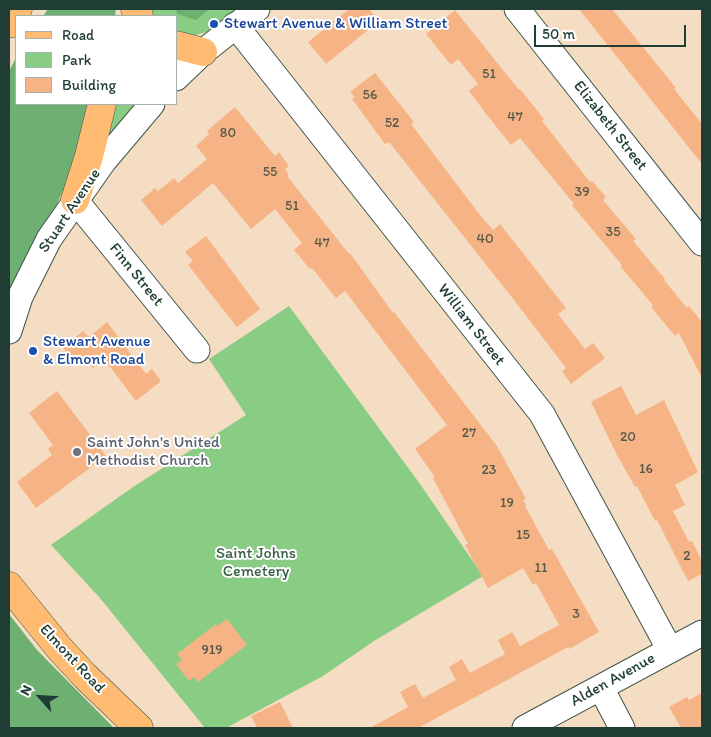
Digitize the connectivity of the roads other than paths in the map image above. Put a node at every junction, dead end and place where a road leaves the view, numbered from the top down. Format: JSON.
{"nodes":[{"id":1,"x":18,"y":9,"type":"edge"},
{"id":2,"x":257,"y":9,"type":"edge"},
{"id":3,"x":518,"y":9,"type":"edge"},
{"id":4,"x":9,"y":24,"type":"edge"},
{"id":5,"x":236,"y":25,"type":"junction"},
{"id":6,"x":178,"y":46,"type":"edge"},
{"id":7,"x":204,"y":52,"type":"junction"},
{"id":8,"x":178,"y":76,"type":"edge"},
{"id":9,"x":102,"y":105,"type":"edge"},
{"id":10,"x":151,"y":105,"type":"edge"},
{"id":11,"x":75,"y":200,"type":"junction"},
{"id":12,"x":702,"y":243,"type":"edge"},
{"id":13,"x":9,"y":331,"type":"edge"},
{"id":14,"x":197,"y":350,"type":"dead end"},
{"id":15,"x":9,"y":586,"type":"edge"},
{"id":16,"x":702,"y":633,"type":"edge"},
{"id":17,"x":670,"y":650,"type":"junction"},
{"id":18,"x":601,"y":688,"type":"junction"},
{"id":19,"x":139,"y":728,"type":"edge"},
{"id":20,"x":525,"y":728,"type":"edge"},
{"id":21,"x":622,"y":728,"type":"edge"}],
"edges":[{"from":1,"to":4,"type":"main road"},
{"from":2,"to":5,"type":"street"},
{"from":3,"to":12,"type":"street","name":"Elizabeth Street"},
{"from":5,"to":7,"type":"street"},
{"from":5,"to":17,"type":"street","name":"William Street"},
{"from":6,"to":7,"type":"main road"},
{"from":7,"to":8,"type":"street"},
{"from":9,"to":11,"type":"main road"},
{"from":10,"to":11,"type":"street","name":"Stuart Avenue"},
{"from":11,"to":13,"type":"street","name":"Stuart Avenue"},
{"from":11,"to":14,"type":"street","name":"Finn Street"},
{"from":15,"to":19,"type":"main road","name":"Elmont Road"},
{"from":16,"to":17,"type":"street","name":"Alden Avenue"},
{"from":17,"to":18,"type":"street","name":"Alden Avenue"},
{"from":18,"to":20,"type":"street","name":"Alden Avenue"},
{"from":18,"to":21,"type":"street"}]}
